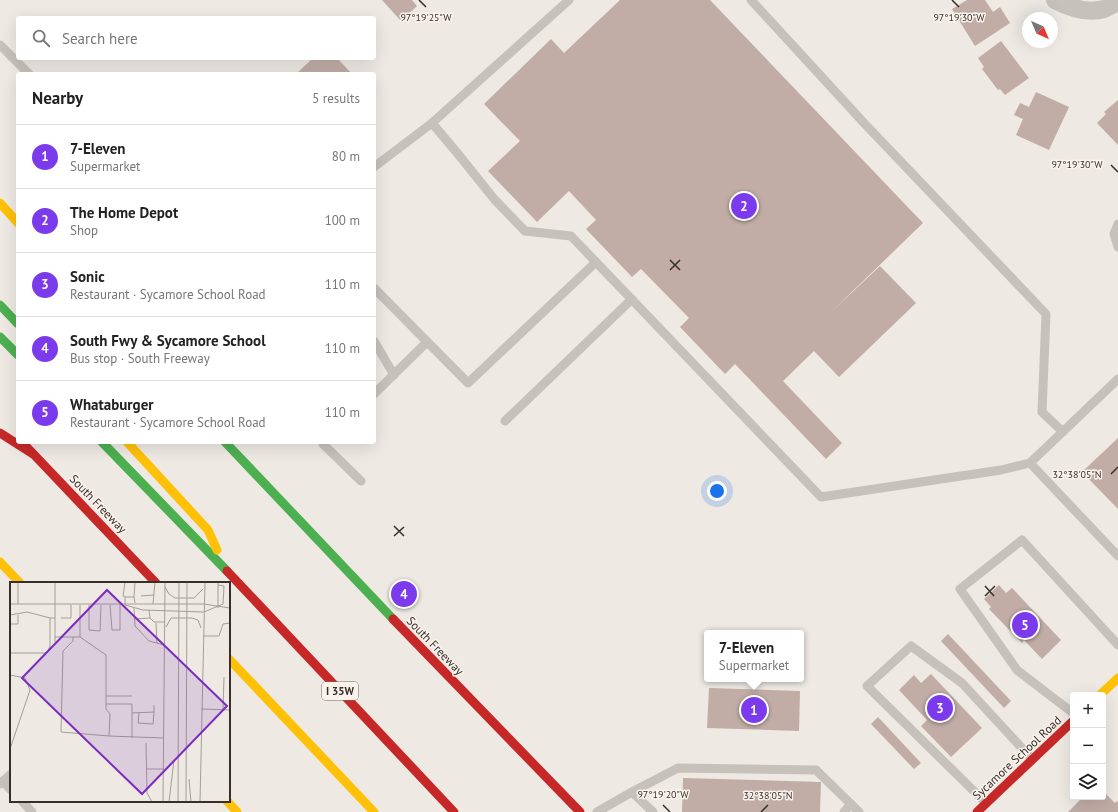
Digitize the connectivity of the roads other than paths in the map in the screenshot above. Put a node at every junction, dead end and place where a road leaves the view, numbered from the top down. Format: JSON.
{"nodes":[{"id":1,"x":569,"y":0,"type":"edge"},
{"id":2,"x":751,"y":0,"type":"edge"},
{"id":3,"x":1055,"y":0,"type":"edge"},
{"id":4,"x":1118,"y":2,"type":"edge"},
{"id":5,"x":0,"y":45,"type":"edge"},
{"id":6,"x":27,"y":72,"type":"edge"},
{"id":7,"x":432,"y":124,"type":"junction"},
{"id":8,"x":376,"y":166,"type":"edge"},
{"id":9,"x":0,"y":203,"type":"edge"},
{"id":10,"x":16,"y":218,"type":"edge"},
{"id":11,"x":1118,"y":224,"type":"edge"},
{"id":12,"x":1118,"y":247,"type":"edge"},
{"id":13,"x":596,"y":262,"type":"junction"},
{"id":14,"x":376,"y":290,"type":"edge"},
{"id":15,"x":632,"y":299,"type":"junction"},
{"id":16,"x":0,"y":305,"type":"edge"},
{"id":17,"x":16,"y":322,"type":"edge"},
{"id":18,"x":0,"y":337,"type":"edge"},
{"id":19,"x":427,"y":342,"type":"junction"},
{"id":20,"x":376,"y":344,"type":"edge"},
{"id":21,"x":16,"y":353,"type":"edge"},
{"id":22,"x":394,"y":375,"type":"junction"},
{"id":23,"x":1118,"y":379,"type":"edge"},
{"id":24,"x":376,"y":392,"type":"edge"},
{"id":25,"x":505,"y":421,"type":"dead end"},
{"id":26,"x":9,"y":428,"type":"dead end"},
{"id":27,"x":1063,"y":432,"type":"junction"},
{"id":28,"x":0,"y":433,"type":"edge"},
{"id":29,"x":16,"y":436,"type":"edge"},
{"id":30,"x":16,"y":443,"type":"edge"},
{"id":31,"x":18,"y":444,"type":"edge"},
{"id":32,"x":24,"y":444,"type":"edge"},
{"id":33,"x":104,"y":444,"type":"edge"},
{"id":34,"x":129,"y":444,"type":"edge"},
{"id":35,"x":227,"y":444,"type":"edge"},
{"id":36,"x":324,"y":444,"type":"edge"},
{"id":37,"x":35,"y":455,"type":"junction"},
{"id":38,"x":1030,"y":464,"type":"junction"},
{"id":39,"x":361,"y":481,"type":"dead end"},
{"id":40,"x":1118,"y":556,"type":"edge"},
{"id":41,"x":0,"y":562,"type":"edge"},
{"id":42,"x":226,"y":570,"type":"junction"},
{"id":43,"x":19,"y":582,"type":"edge"},
{"id":44,"x":155,"y":582,"type":"edge"},
{"id":45,"x":1118,"y":645,"type":"edge"},
{"id":46,"x":230,"y":660,"type":"edge"},
{"id":47,"x":1118,"y":678,"type":"edge"},
{"id":48,"x":1103,"y":692,"type":"edge"},
{"id":49,"x":1070,"y":711,"type":"edge"},
{"id":50,"x":1070,"y":724,"type":"edge"},
{"id":51,"x":1032,"y":759,"type":"junction"},
{"id":52,"x":10,"y":775,"type":"edge"},
{"id":53,"x":2,"y":783,"type":"edge"},
{"id":54,"x":10,"y":789,"type":"edge"},
{"id":55,"x":632,"y":792,"type":"junction"},
{"id":56,"x":23,"y":802,"type":"edge"},
{"id":57,"x":228,"y":802,"type":"edge"},
{"id":58,"x":986,"y":803,"type":"junction"},
{"id":59,"x":851,"y":804,"type":"junction"},
{"id":60,"x":32,"y":812,"type":"edge"},
{"id":61,"x":237,"y":812,"type":"edge"},
{"id":62,"x":374,"y":812,"type":"edge"},
{"id":63,"x":454,"y":812,"type":"edge"},
{"id":64,"x":580,"y":812,"type":"edge"},
{"id":65,"x":597,"y":812,"type":"edge"},
{"id":66,"x":654,"y":812,"type":"edge"},
{"id":67,"x":844,"y":812,"type":"edge"},
{"id":68,"x":859,"y":812,"type":"edge"},
{"id":69,"x":977,"y":812,"type":"edge"}],
"edges":[{"from":1,"to":7,"type":"lane"},
{"from":2,"to":27,"type":"lane"},
{"from":3,"to":4,"type":"street"},
{"from":5,"to":6,"type":"lane"},
{"from":7,"to":8,"type":"lane"},
{"from":7,"to":13,"type":"lane"},
{"from":9,"to":10,"type":"main road"},
{"from":11,"to":12,"type":"lane"},
{"from":13,"to":15,"type":"lane"},
{"from":13,"to":19,"type":"lane"},
{"from":14,"to":19,"type":"lane"},
{"from":15,"to":25,"type":"lane"},
{"from":15,"to":38,"type":"lane"},
{"from":16,"to":17,"type":"main road"},
{"from":18,"to":21,"type":"main road"},
{"from":19,"to":22,"type":"lane"},
{"from":20,"to":22,"type":"lane"},
{"from":22,"to":24,"type":"lane"},
{"from":23,"to":27,"type":"lane"},
{"from":26,"to":29,"type":"main road"},
{"from":27,"to":38,"type":"lane"},
{"from":28,"to":30,"type":"main road"},
{"from":31,"to":37,"type":"main road"},
{"from":32,"to":37,"type":"main road","name":"South Freeway"},
{"from":33,"to":42,"type":"main road","number":"I 35W"},
{"from":34,"to":42,"type":"main road"},
{"from":35,"to":64,"type":"main road","name":"South Freeway"},
{"from":36,"to":39,"type":"lane"},
{"from":37,"to":44,"type":"main road","name":"South Freeway"},
{"from":38,"to":40,"type":"lane"},
{"from":41,"to":43,"type":"main road"},
{"from":42,"to":63,"type":"main road","number":"I 35W"},
{"from":45,"to":49,"type":"lane"},
{"from":46,"to":62,"type":"main road"},
{"from":47,"to":48,"type":"main road"},
{"from":50,"to":51,"type":"main road","name":"Sycamore School Road"},
{"from":51,"to":58,"type":"main road","name":"Sycamore School Road"},
{"from":51,"to":58,"type":"lane"},
{"from":52,"to":53,"type":"lane"},
{"from":53,"to":54,"type":"lane"},
{"from":55,"to":59,"type":"lane"},
{"from":55,"to":65,"type":"lane"},
{"from":55,"to":66,"type":"lane"},
{"from":56,"to":60,"type":"lane"},
{"from":57,"to":61,"type":"main road"},
{"from":58,"to":69,"type":"main road","name":"Sycamore School Road"},
{"from":59,"to":67,"type":"lane"},
{"from":59,"to":68,"type":"lane"}]}
